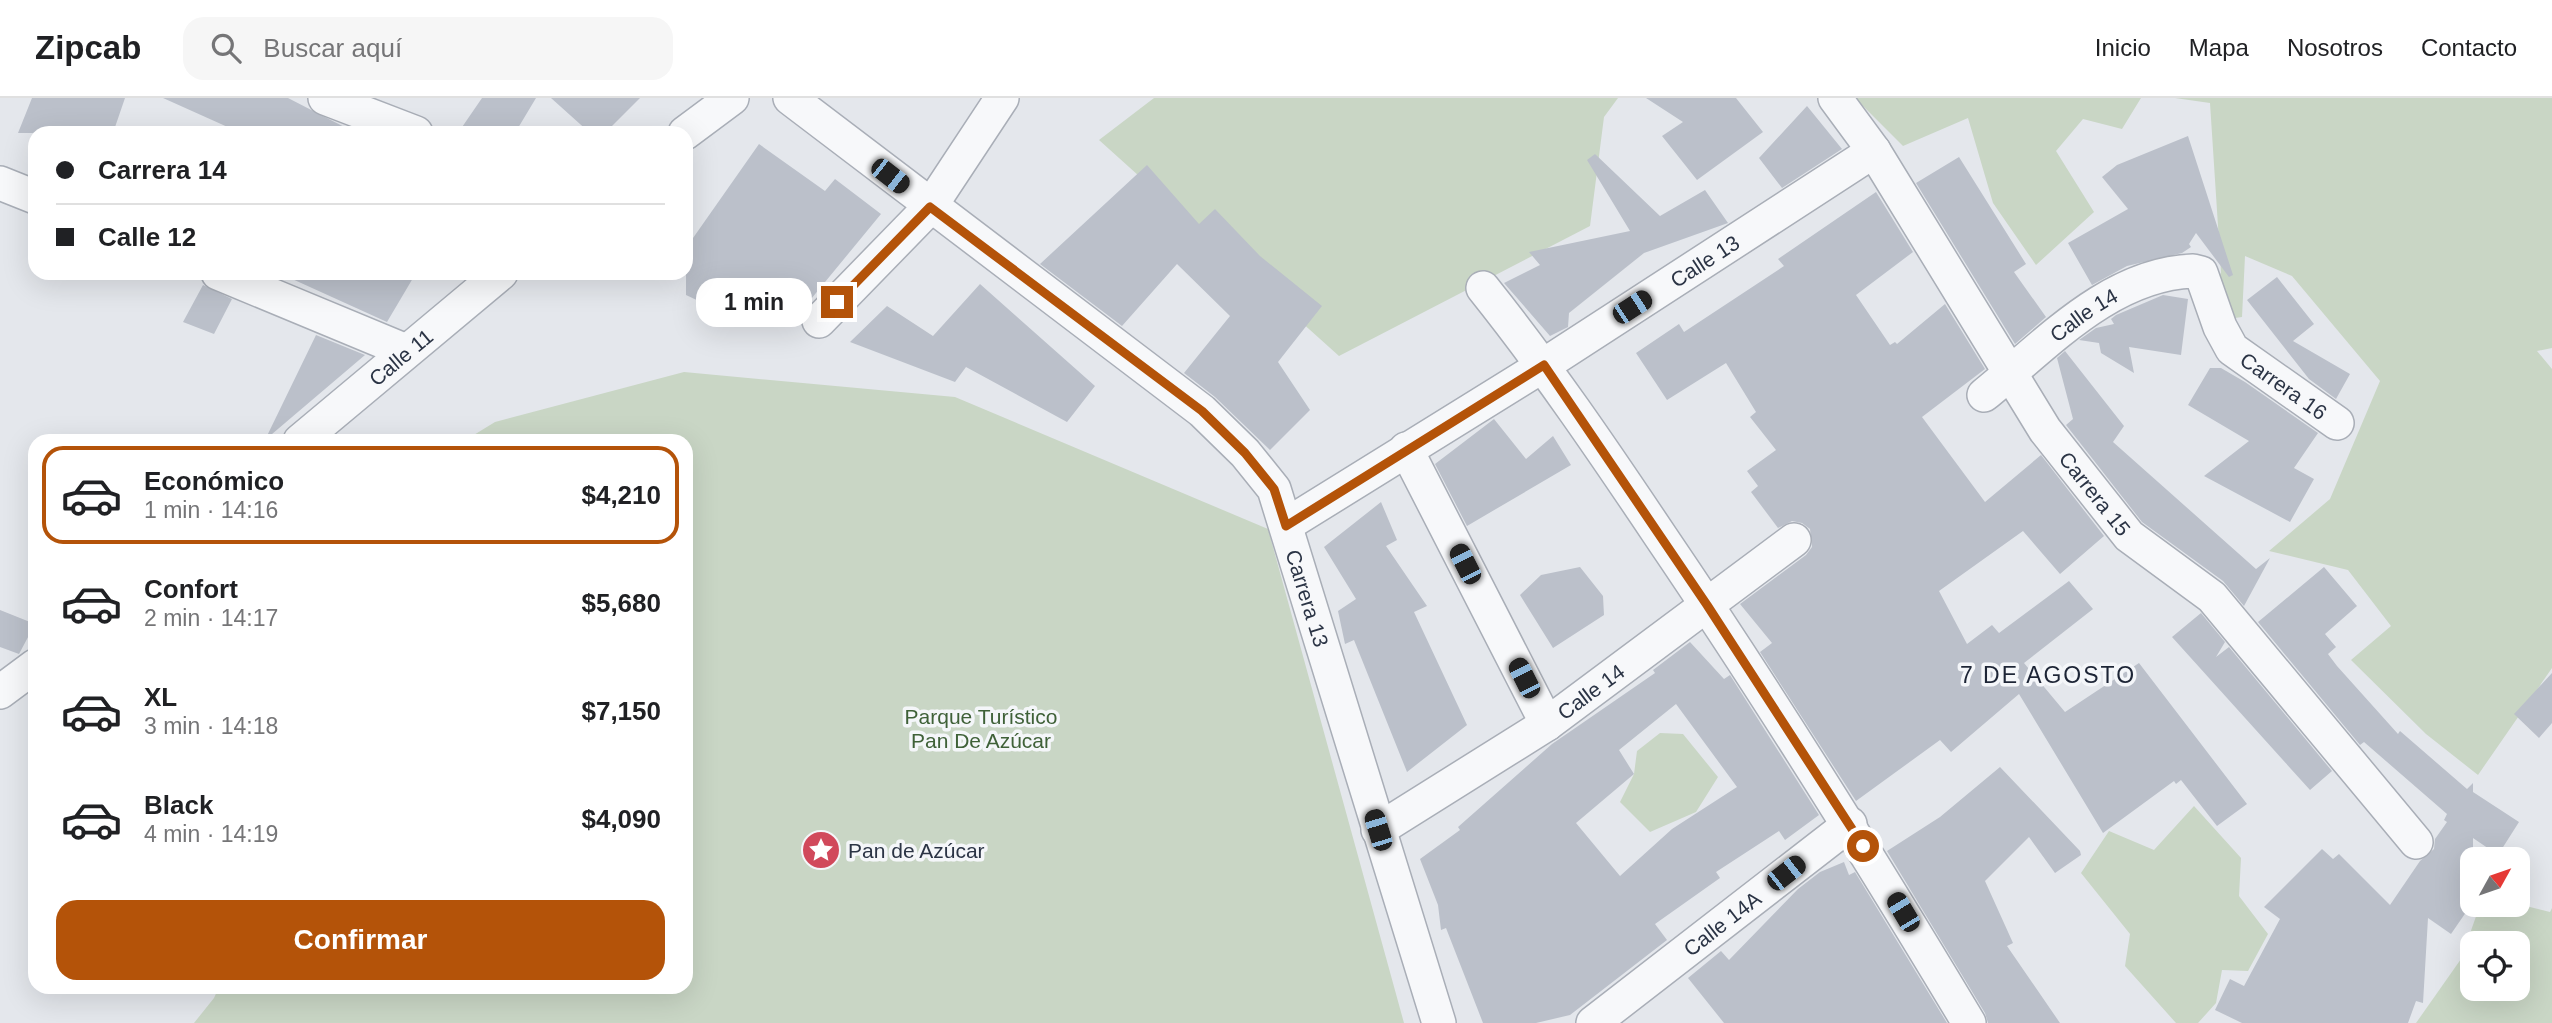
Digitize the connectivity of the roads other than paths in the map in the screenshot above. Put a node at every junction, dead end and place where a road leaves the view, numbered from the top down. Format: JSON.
{"nodes":[{"id":1,"x":325,"y":98,"type":"edge"},
{"id":2,"x":732,"y":98,"type":"edge"},
{"id":3,"x":790,"y":98,"type":"edge"},
{"id":4,"x":1002,"y":98,"type":"edge"},
{"id":5,"x":1835,"y":98,"type":"edge"},
{"id":6,"x":398,"y":126,"type":"edge"},
{"id":7,"x":693,"y":127,"type":"edge"},
{"id":8,"x":1874,"y":150,"type":"junction"},
{"id":9,"x":0,"y":183,"type":"edge"},
{"id":10,"x":28,"y":194,"type":"edge"},
{"id":11,"x":930,"y":207,"type":"junction"},
{"id":12,"x":2202,"y":273,"type":"joint"},
{"id":13,"x":235,"y":280,"type":"edge"},
{"id":14,"x":492,"y":280,"type":"edge"},
{"id":15,"x":1483,"y":288,"type":"dead end"},
{"id":16,"x":819,"y":321,"type":"dead end"},
{"id":17,"x":406,"y":351,"type":"junction"},
{"id":18,"x":1544,"y":365,"type":"junction"},
{"id":19,"x":2012,"y":373,"type":"junction"},
{"id":20,"x":1984,"y":395,"type":"dead end"},
{"id":21,"x":2337,"y":423,"type":"dead end"},
{"id":22,"x":308,"y":434,"type":"edge"},
{"id":23,"x":1406,"y":449,"type":"junction"},
{"id":24,"x":1286,"y":526,"type":"junction"},
{"id":25,"x":1794,"y":540,"type":"dead end"},
{"id":26,"x":1707,"y":605,"type":"junction"},
{"id":27,"x":28,"y":671,"type":"edge"},
{"id":28,"x":0,"y":692,"type":"edge"},
{"id":29,"x":1547,"y":724,"type":"junction"},
{"id":30,"x":1850,"y":824,"type":"junction"},
{"id":31,"x":1378,"y":830,"type":"junction"},
{"id":32,"x":2416,"y":842,"type":"dead end"},
{"id":33,"x":1439,"y":1023,"type":"edge"},
{"id":34,"x":1593,"y":1023,"type":"edge"},
{"id":35,"x":1969,"y":1023,"type":"edge"}],
"edges":[{"from":1,"to":6,"type":"street"},
{"from":2,"to":7,"type":"street"},
{"from":3,"to":11,"type":"street","name":"Carrera 13"},
{"from":4,"to":11,"type":"street"},
{"from":5,"to":8,"type":"street","name":"Carrera 15"},
{"from":8,"to":18,"type":"street","name":"Calle 13"},
{"from":8,"to":19,"type":"street","name":"Carrera 15"},
{"from":9,"to":10,"type":"street"},
{"from":11,"to":16,"type":"street"},
{"from":11,"to":24,"type":"street","name":"Carrera 13"},
{"from":12,"to":19,"type":"street","name":"Calle 14"},
{"from":12,"to":21,"type":"street","name":"Carrera 16"},
{"from":13,"to":17,"type":"street"},
{"from":14,"to":17,"type":"street","name":"Calle 11"},
{"from":15,"to":18,"type":"street"},
{"from":17,"to":22,"type":"street","name":"Calle 11"},
{"from":18,"to":23,"type":"street","name":"Calle 13"},
{"from":18,"to":26,"type":"street"},
{"from":19,"to":20,"type":"street","name":"Calle 14"},
{"from":19,"to":32,"type":"street","name":"Carrera 15"},
{"from":23,"to":24,"type":"street","name":"Calle 13"},
{"from":23,"to":29,"type":"street"},
{"from":24,"to":31,"type":"street","name":"Carrera 13"},
{"from":25,"to":26,"type":"street","name":"Calle 14"},
{"from":26,"to":29,"type":"street","name":"Calle 14"},
{"from":26,"to":30,"type":"street"},
{"from":27,"to":28,"type":"street"},
{"from":29,"to":31,"type":"street","name":"Calle 14"},
{"from":30,"to":34,"type":"street","name":"Calle 14A"},
{"from":30,"to":35,"type":"street"},
{"from":31,"to":33,"type":"street","name":"Carrera 13"}]}
